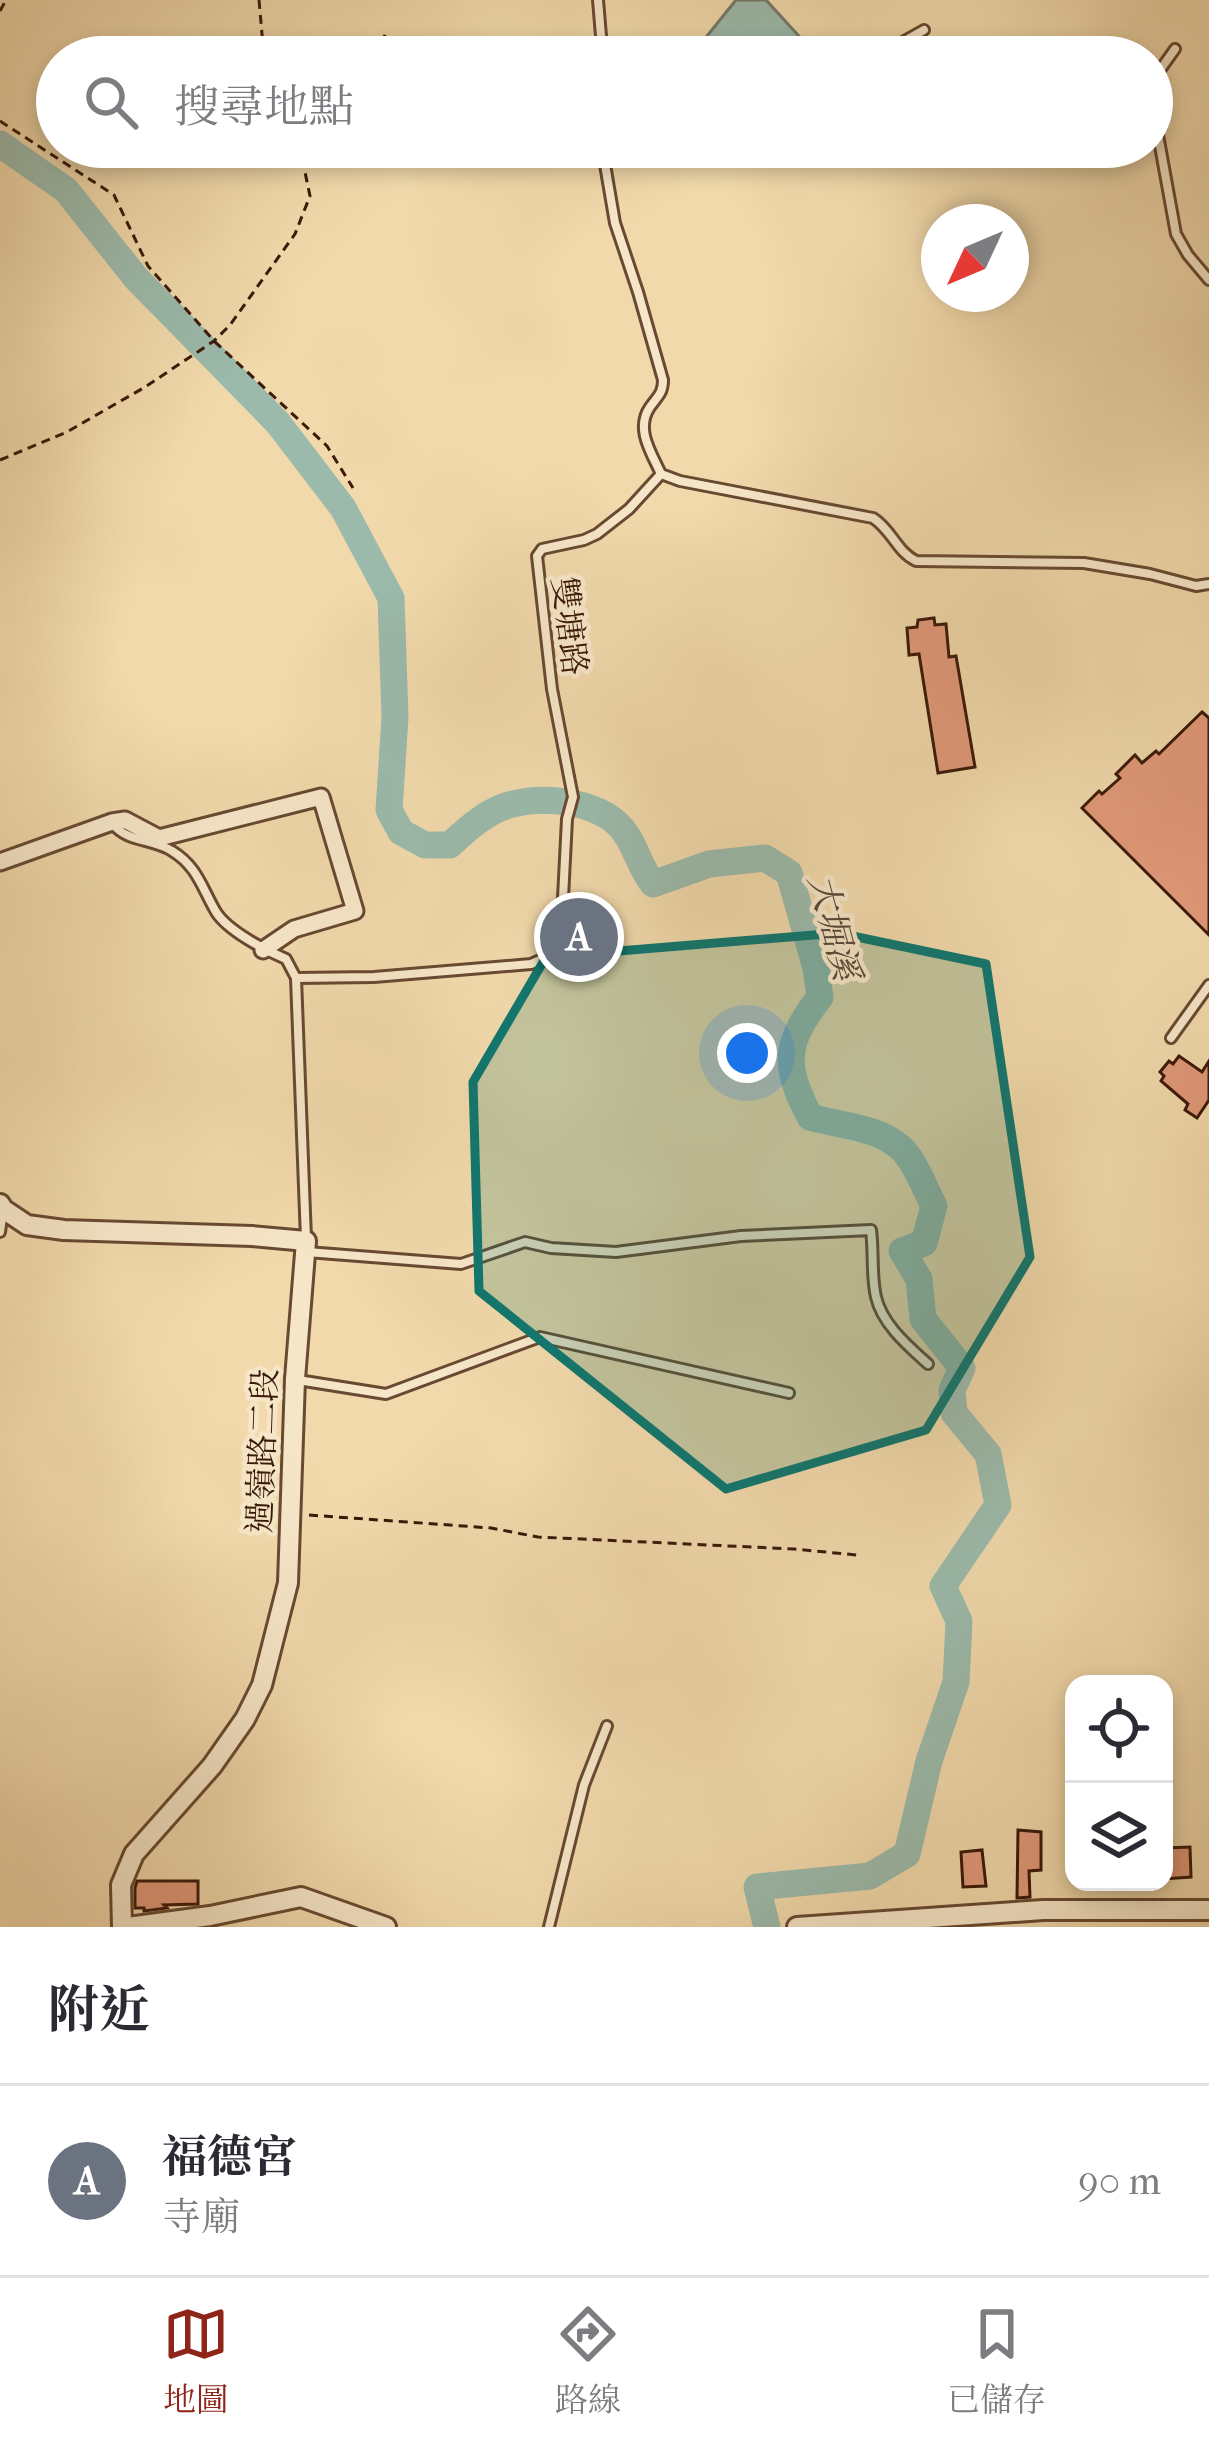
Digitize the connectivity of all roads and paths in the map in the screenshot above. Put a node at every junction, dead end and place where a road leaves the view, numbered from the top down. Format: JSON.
{"nodes":[{"id":1,"x":6,"y":0,"type":"edge"},
{"id":2,"x":260,"y":0,"type":"edge"},
{"id":3,"x":598,"y":0,"type":"edge"},
{"id":4,"x":0,"y":11,"type":"edge"},
{"id":5,"x":387,"y":30,"type":"dead end"},
{"id":6,"x":924,"y":30,"type":"dead end"},
{"id":7,"x":263,"y":36,"type":"edge"},
{"id":8,"x":385,"y":36,"type":"edge"},
{"id":9,"x":601,"y":36,"type":"edge"},
{"id":10,"x":913,"y":36,"type":"edge"},
{"id":11,"x":0,"y":121,"type":"edge"},
{"id":12,"x":36,"y":144,"type":"edge"},
{"id":13,"x":72,"y":168,"type":"edge"},
{"id":14,"x":305,"y":168,"type":"edge"},
{"id":15,"x":606,"y":168,"type":"edge"},
{"id":16,"x":1164,"y":168,"type":"edge"},
{"id":17,"x":1209,"y":280,"type":"edge"},
{"id":18,"x":214,"y":341,"type":"junction"},
{"id":19,"x":0,"y":460,"type":"edge"},
{"id":20,"x":661,"y":474,"type":"junction"},
{"id":21,"x":353,"y":488,"type":"dead end"},
{"id":22,"x":1209,"y":584,"type":"edge"},
{"id":23,"x":112,"y":822,"type":"junction"},
{"id":24,"x":0,"y":862,"type":"edge"},
{"id":25,"x":263,"y":950,"type":"junction"},
{"id":26,"x":296,"y":978,"type":"junction"},
{"id":27,"x":1209,"y":985,"type":"edge"},
{"id":28,"x":1171,"y":1038,"type":"dead end"},
{"id":29,"x":2,"y":1206,"type":"edge"},
{"id":30,"x":0,"y":1232,"type":"edge"},
{"id":31,"x":306,"y":1246,"type":"junction"},
{"id":32,"x":928,"y":1364,"type":"dead end"},
{"id":33,"x":295,"y":1379,"type":"junction"},
{"id":34,"x":789,"y":1393,"type":"dead end"},
{"id":35,"x":292,"y":1514,"type":"junction"},
{"id":36,"x":857,"y":1555,"type":"dead end"},
{"id":37,"x":607,"y":1726,"type":"dead end"},
{"id":38,"x":1209,"y":1910,"type":"edge"},
{"id":39,"x":210,"y":1921,"type":"edge"},
{"id":40,"x":125,"y":1927,"type":"edge"},
{"id":41,"x":386,"y":1927,"type":"edge"},
{"id":42,"x":549,"y":1927,"type":"edge"},
{"id":43,"x":801,"y":1927,"type":"edge"}],
"edges":[{"from":1,"to":4,"type":"path"},
{"from":2,"to":7,"type":"path"},
{"from":3,"to":9,"type":"lane"},
{"from":5,"to":8,"type":"path"},
{"from":6,"to":10,"type":"lane"},
{"from":11,"to":12,"type":"path"},
{"from":13,"to":18,"type":"path"},
{"from":14,"to":18,"type":"path"},
{"from":15,"to":20,"type":"lane"},
{"from":16,"to":17,"type":"lane"},
{"from":18,"to":19,"type":"path"},
{"from":18,"to":21,"type":"path"},
{"from":20,"to":22,"type":"lane"},
{"from":20,"to":26,"type":"lane","name":"雙塘路"},
{"from":23,"to":24,"type":"street"},
{"from":23,"to":25,"type":"lane"},
{"from":23,"to":25,"type":"street"},
{"from":25,"to":26,"type":"lane"},
{"from":26,"to":31,"type":"lane"},
{"from":27,"to":28,"type":"lane"},
{"from":29,"to":30,"type":"lane"},
{"from":29,"to":31,"type":"street"},
{"from":31,"to":32,"type":"lane"},
{"from":31,"to":33,"type":"street","name":"過嶺路二段"},
{"from":33,"to":34,"type":"lane"},
{"from":33,"to":35,"type":"street","name":"過嶺路二段"},
{"from":35,"to":36,"type":"path"},
{"from":35,"to":40,"type":"street","name":"過嶺路二段"},
{"from":37,"to":42,"type":"lane"},
{"from":38,"to":43,"type":"street"},
{"from":39,"to":40,"type":"street","name":"過嶺路二段"},
{"from":39,"to":41,"type":"street","name":"過嶺路二段"}]}
